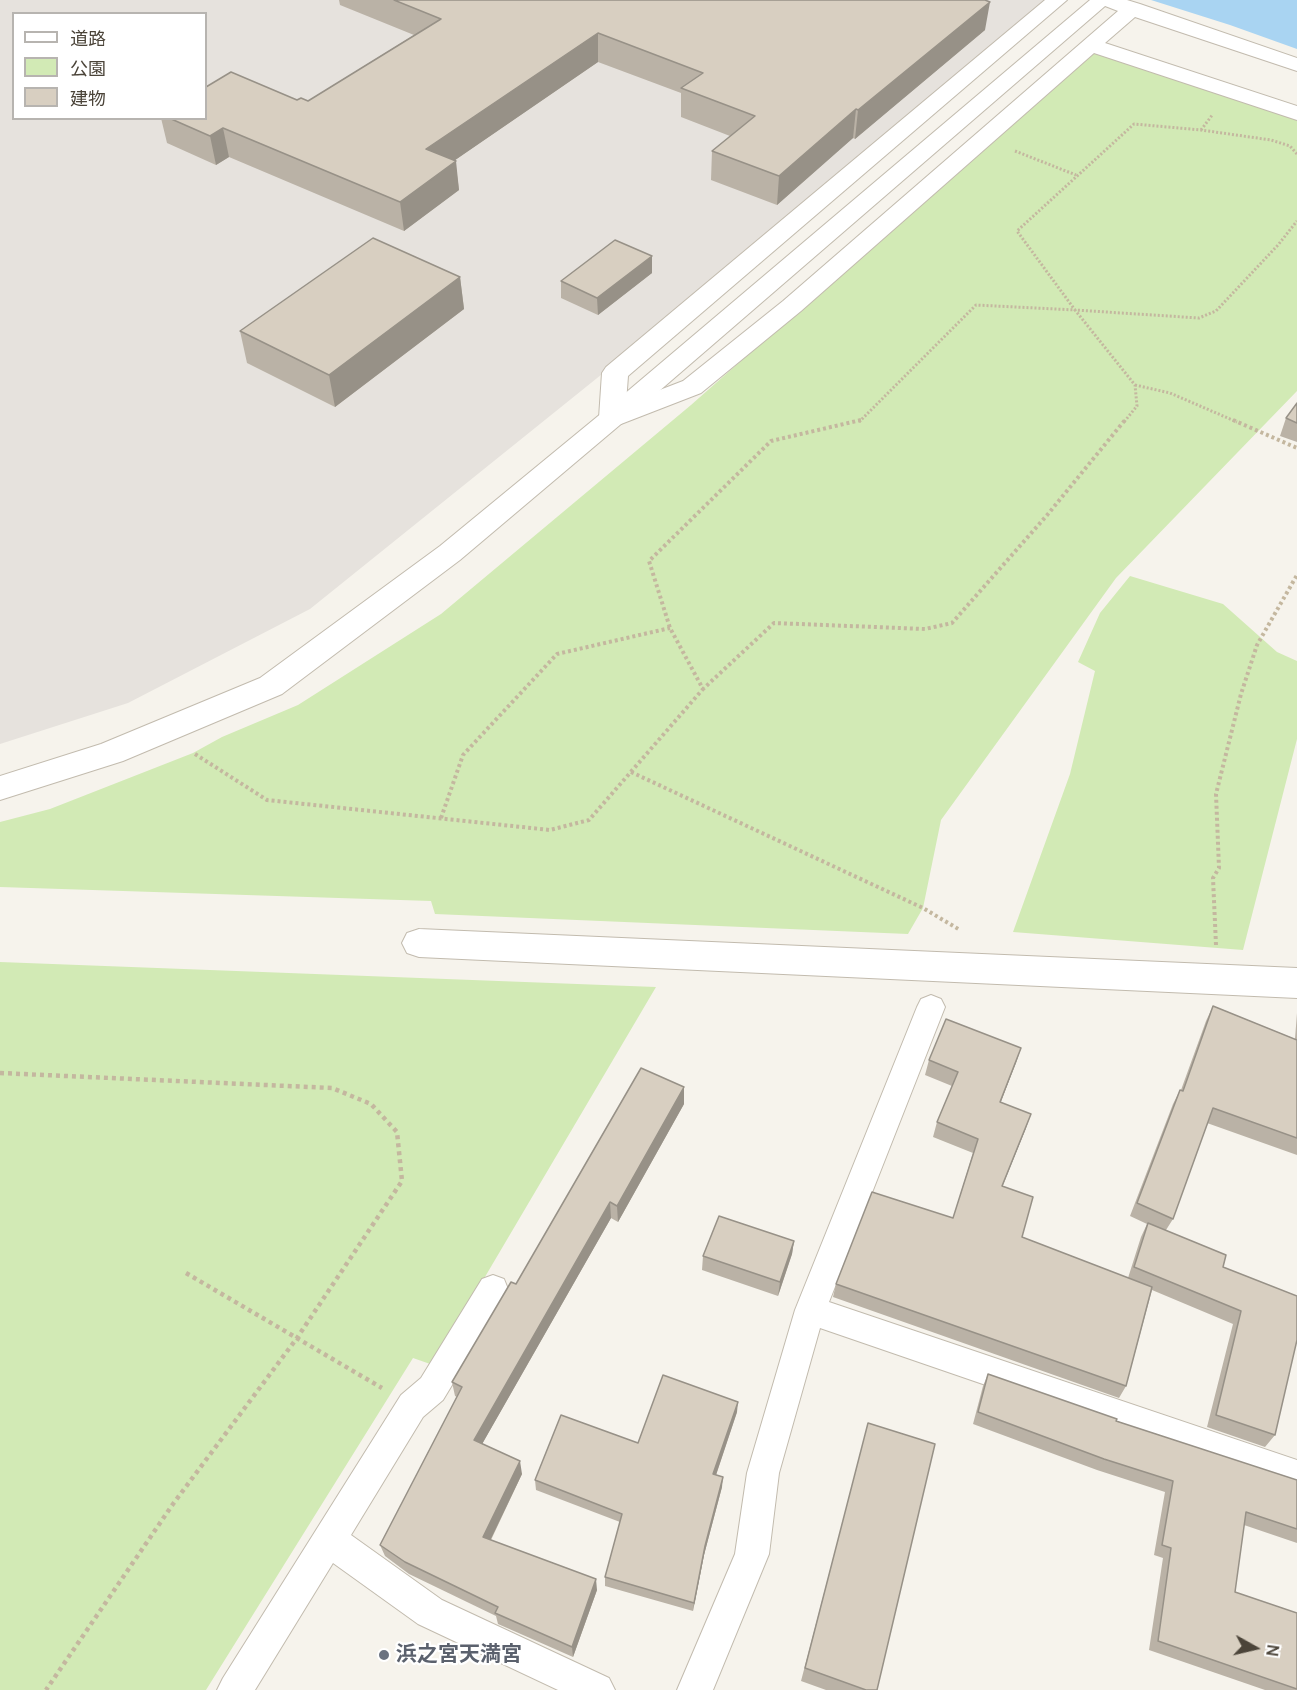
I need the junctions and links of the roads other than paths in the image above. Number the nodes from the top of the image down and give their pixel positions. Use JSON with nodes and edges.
{"nodes":[{"id":1,"x":1057,"y":0,"type":"edge"},
{"id":2,"x":1102,"y":0,"type":"edge"},
{"id":3,"x":1107,"y":0,"type":"edge"},
{"id":4,"x":1133,"y":8,"type":"junction"},
{"id":5,"x":1090,"y":45,"type":"junction"},
{"id":6,"x":1297,"y":65,"type":"edge"},
{"id":7,"x":1297,"y":113,"type":"edge"},
{"id":8,"x":612,"y":418,"type":"junction"},
{"id":9,"x":0,"y":788,"type":"edge"},
{"id":10,"x":419,"y":943,"type":"dead end"},
{"id":11,"x":1297,"y":983,"type":"edge"},
{"id":12,"x":931,"y":1007,"type":"dead end"},
{"id":13,"x":493,"y":1289,"type":"dead end"},
{"id":14,"x":810,"y":1310,"type":"junction"},
{"id":15,"x":1297,"y":1476,"type":"edge"},
{"id":16,"x":329,"y":1540,"type":"junction"},
{"id":17,"x":235,"y":1690,"type":"edge"},
{"id":18,"x":597,"y":1690,"type":"edge"},
{"id":19,"x":695,"y":1690,"type":"edge"}],
"edges":[{"from":1,"to":8,"type":"street"},
{"from":2,"to":8,"type":"street"},
{"from":3,"to":4,"type":"street"},
{"from":4,"to":5,"type":"street"},
{"from":4,"to":6,"type":"street"},
{"from":5,"to":7,"type":"street"},
{"from":5,"to":8,"type":"street"},
{"from":8,"to":9,"type":"street"},
{"from":10,"to":11,"type":"street"},
{"from":12,"to":14,"type":"lane"},
{"from":13,"to":16,"type":"lane"},
{"from":14,"to":15,"type":"lane"},
{"from":14,"to":19,"type":"lane"},
{"from":16,"to":17,"type":"lane"},
{"from":16,"to":18,"type":"lane"}]}
